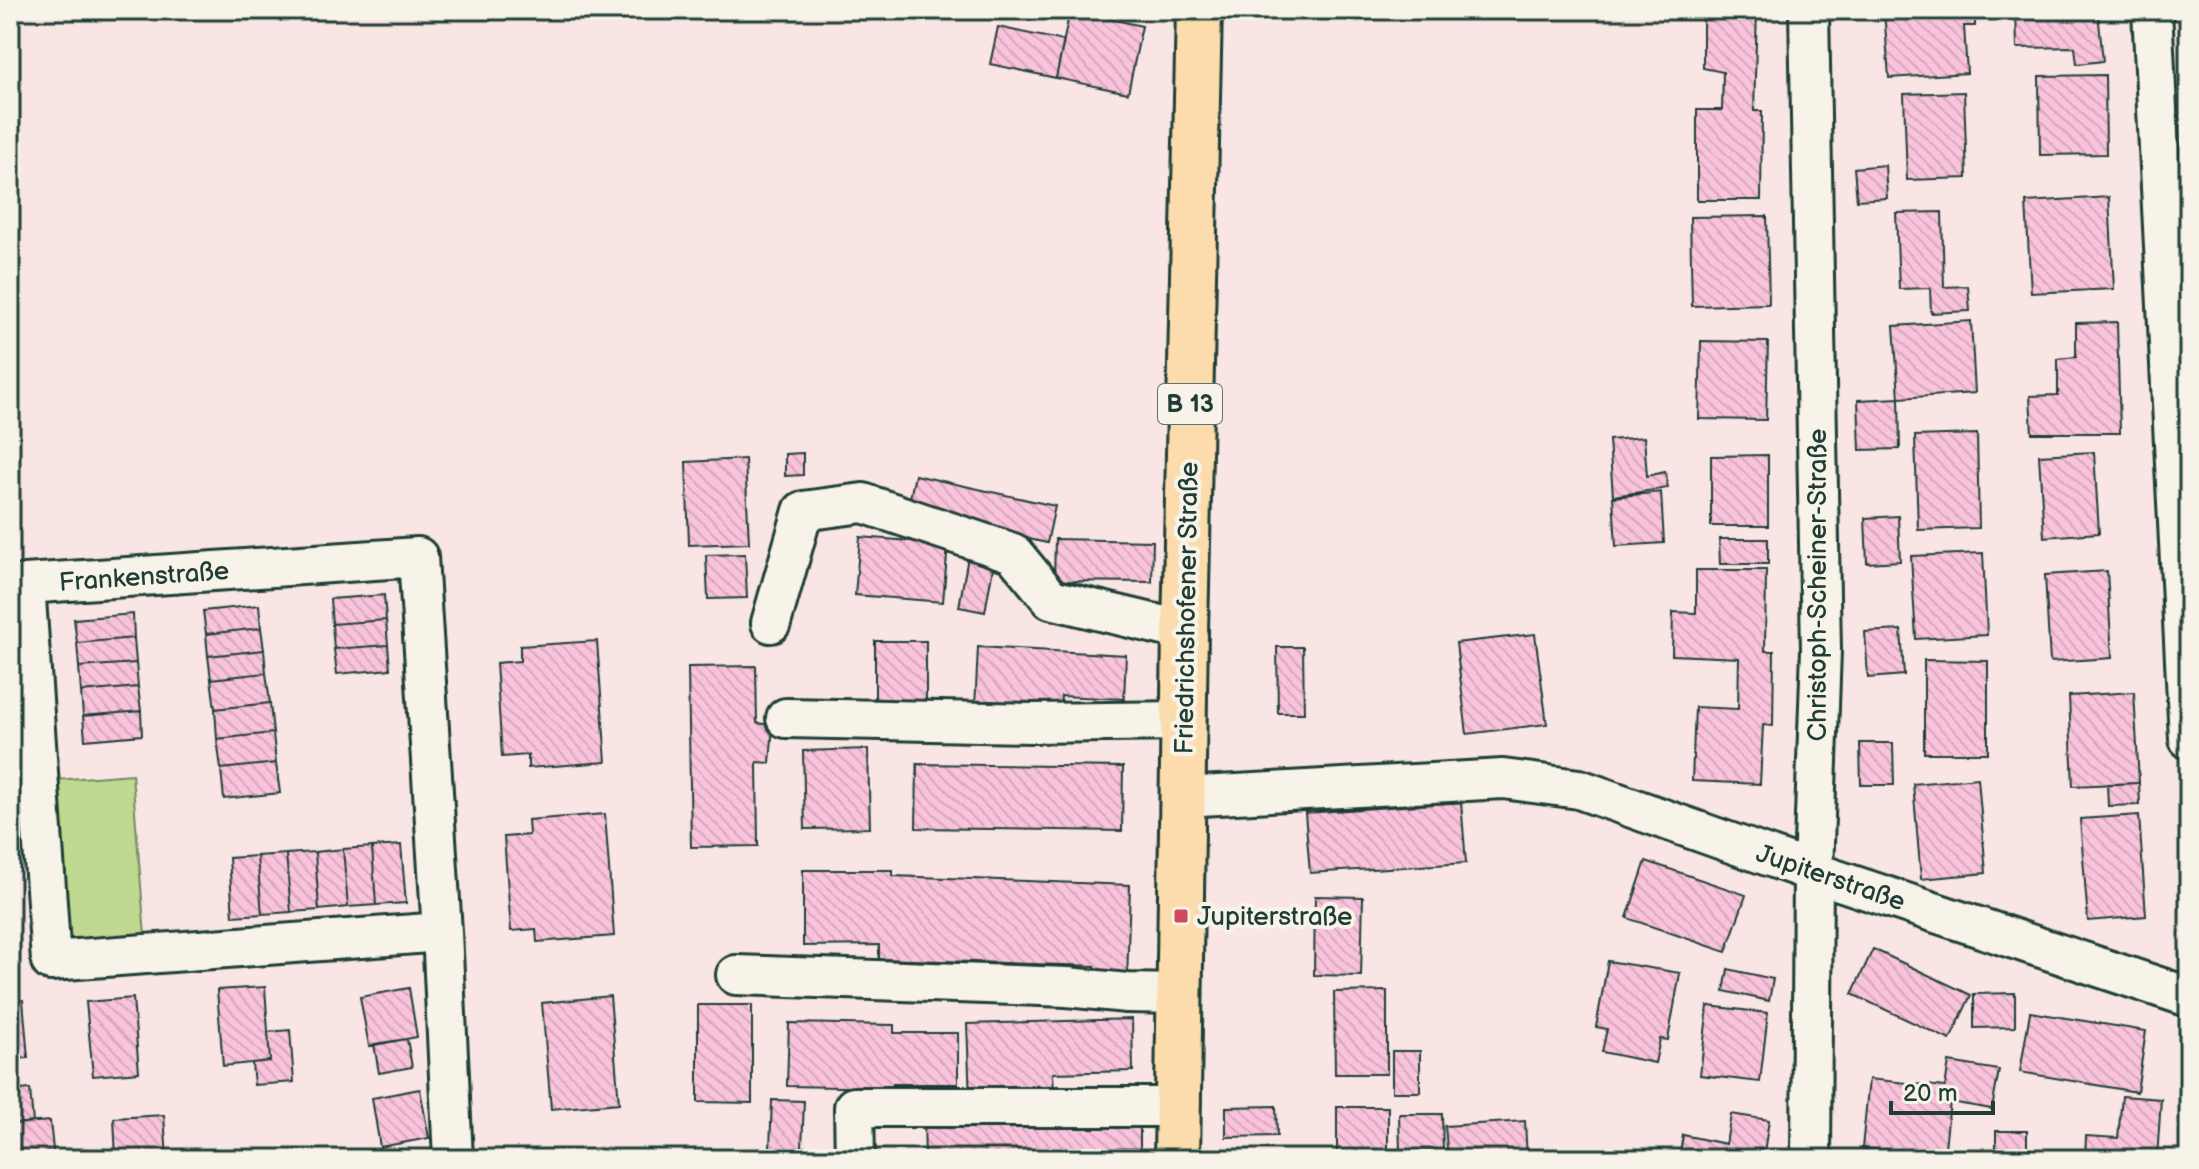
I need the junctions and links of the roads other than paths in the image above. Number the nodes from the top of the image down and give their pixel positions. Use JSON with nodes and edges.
{"nodes":[{"id":1,"x":1199,"y":10,"type":"edge"},
{"id":2,"x":1809,"y":10,"type":"edge"},
{"id":3,"x":2152,"y":10,"type":"edge"},
{"id":4,"x":2178,"y":338,"type":"edge"},
{"id":5,"x":771,"y":623,"type":"dead end"},
{"id":6,"x":1185,"y":631,"type":"junction"},
{"id":7,"x":786,"y":718,"type":"dead end"},
{"id":8,"x":1183,"y":721,"type":"junction"},
{"id":9,"x":2189,"y":739,"type":"edge"},
{"id":10,"x":1182,"y":797,"type":"junction"},
{"id":11,"x":1813,"y":872,"type":"junction"},
{"id":12,"x":442,"y":932,"type":"junction"},
{"id":13,"x":736,"y":975,"type":"dead end"},
{"id":14,"x":1179,"y":994,"type":"junction"},
{"id":15,"x":2189,"y":997,"type":"edge"},
{"id":16,"x":1178,"y":1107,"type":"junction"},
{"id":17,"x":453,"y":1159,"type":"edge"},
{"id":18,"x":855,"y":1159,"type":"edge"},
{"id":19,"x":1177,"y":1159,"type":"edge"},
{"id":20,"x":1811,"y":1159,"type":"edge"}],
"edges":[{"from":1,"to":6,"type":"main road","name":"Friedrichshofener Straße","number":"B 13"},
{"from":2,"to":11,"type":"street","name":"Christoph-Scheiner-Straße"},
{"from":3,"to":4,"type":"street"},
{"from":4,"to":9,"type":"street"},
{"from":5,"to":6,"type":"street"},
{"from":6,"to":8,"type":"main road","name":"Friedrichshofener Straße","number":"B 13"},
{"from":7,"to":8,"type":"street"},
{"from":8,"to":10,"type":"main road","name":"Friedrichshofener Straße","number":"B 13"},
{"from":10,"to":11,"type":"street","name":"Jupiterstraße"},
{"from":10,"to":14,"type":"main road","name":"Friedrichshofener Straße","number":"B 13"},
{"from":11,"to":15,"type":"street","name":"Jupiterstraße"},
{"from":11,"to":20,"type":"street","name":"Christoph-Scheiner-Straße"},
{"from":12,"to":12,"type":"street","name":"Frankenstraße"},
{"from":12,"to":17,"type":"street","name":"Frankenstraße"},
{"from":13,"to":14,"type":"street"},
{"from":14,"to":16,"type":"main road","name":"Friedrichshofener Straße","number":"B 13"},
{"from":16,"to":18,"type":"street"},
{"from":16,"to":19,"type":"main road","name":"Friedrichshofener Straße","number":"B 13"}]}
